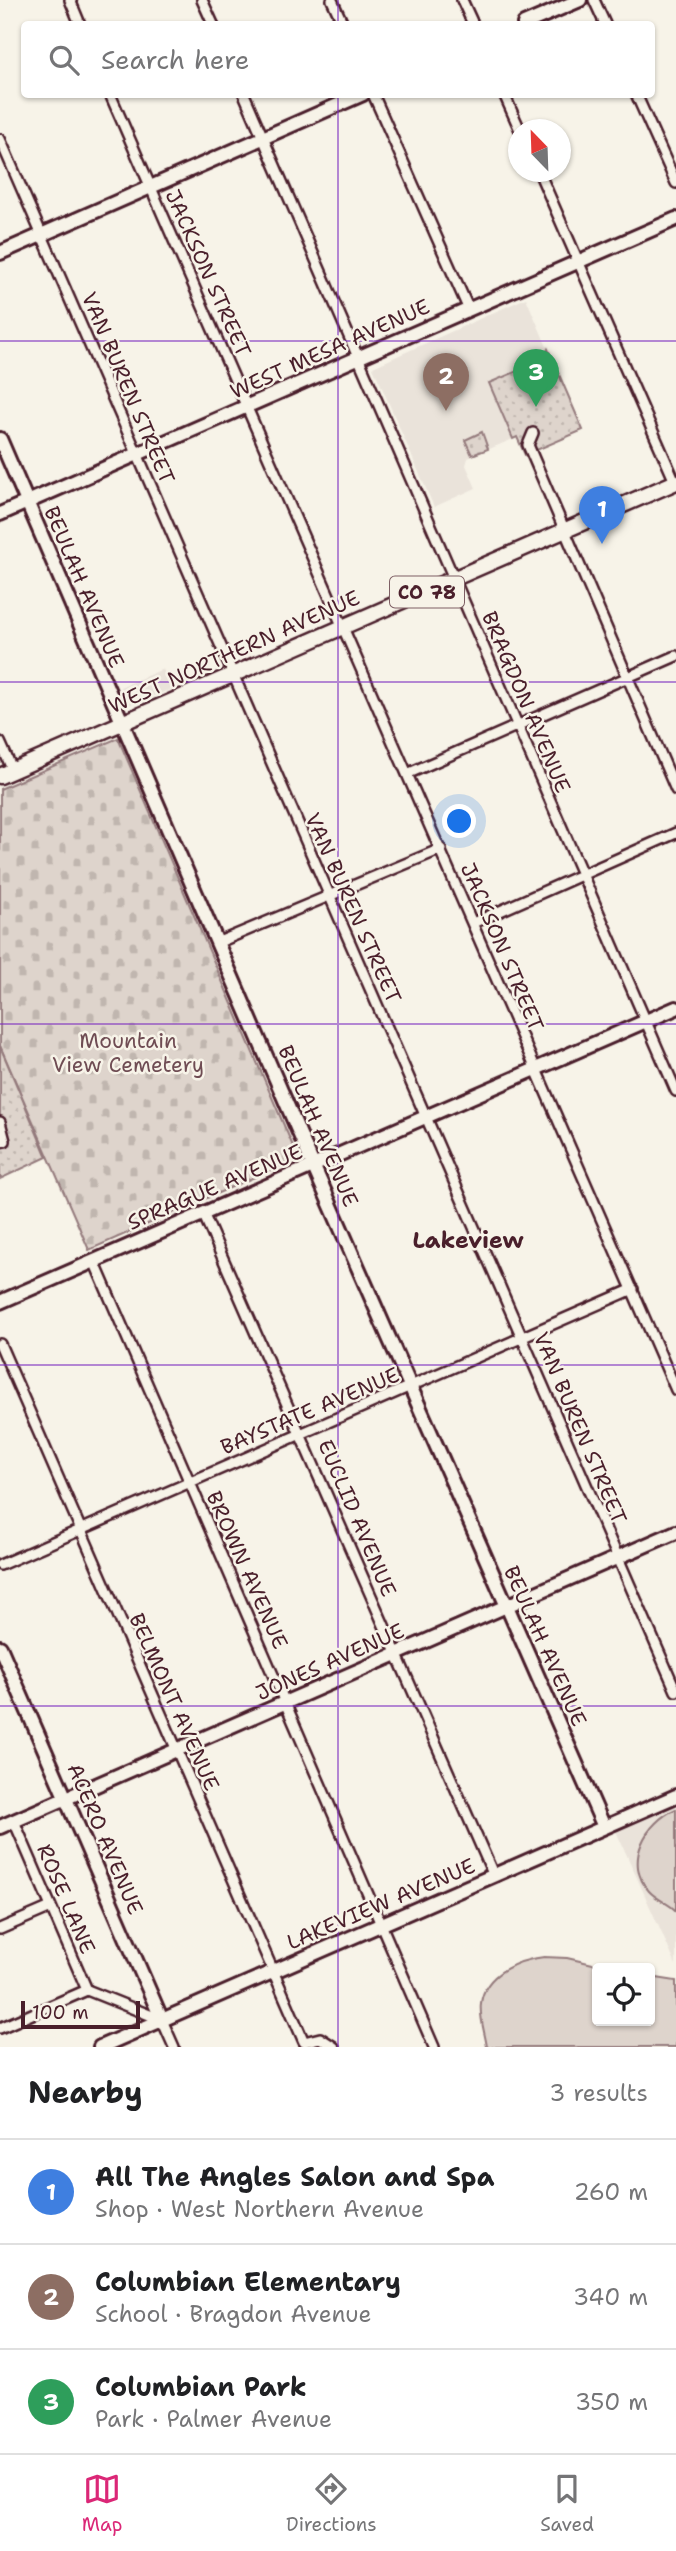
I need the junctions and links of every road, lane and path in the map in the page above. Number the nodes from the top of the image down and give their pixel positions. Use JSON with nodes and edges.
{"nodes":[{"id":1,"x":70,"y":0,"type":"edge"},
{"id":2,"x":202,"y":0,"type":"edge"},
{"id":3,"x":332,"y":0,"type":"edge"},
{"id":4,"x":462,"y":0,"type":"edge"},
{"id":5,"x":580,"y":0,"type":"edge"},
{"id":6,"x":594,"y":0,"type":"edge"},
{"id":7,"x":79,"y":21,"type":"edge"},
{"id":8,"x":212,"y":21,"type":"edge"},
{"id":9,"x":342,"y":21,"type":"edge"},
{"id":10,"x":472,"y":21,"type":"edge"},
{"id":11,"x":531,"y":21,"type":"edge"},
{"id":12,"x":604,"y":21,"type":"edge"},
{"id":13,"x":112,"y":98,"type":"edge"},
{"id":14,"x":246,"y":98,"type":"edge"},
{"id":15,"x":354,"y":98,"type":"edge"},
{"id":16,"x":375,"y":98,"type":"edge"},
{"id":17,"x":506,"y":98,"type":"edge"},
{"id":18,"x":638,"y":98,"type":"edge"},
{"id":19,"x":515,"y":119,"type":"edge"},
{"id":20,"x":263,"y":138,"type":"junction"},
{"id":21,"x":0,"y":139,"type":"edge"},
{"id":22,"x":543,"y":182,"type":"edge"},
{"id":23,"x":676,"y":183,"type":"edge"},
{"id":24,"x":150,"y":187,"type":"junction"},
{"id":25,"x":676,"y":219,"type":"edge"},
{"id":26,"x":42,"y":234,"type":"junction"},
{"id":27,"x":0,"y":253,"type":"edge"},
{"id":28,"x":579,"y":261,"type":"junction"},
{"id":29,"x":469,"y":310,"type":"junction"},
{"id":30,"x":359,"y":358,"type":"junction"},
{"id":31,"x":248,"y":407,"type":"junction"},
{"id":32,"x":533,"y":433,"type":"dead end"},
{"id":33,"x":0,"y":439,"type":"edge"},
{"id":34,"x":138,"y":454,"type":"junction"},
{"id":35,"x":676,"y":483,"type":"edge"},
{"id":36,"x":27,"y":503,"type":"junction"},
{"id":37,"x":0,"y":514,"type":"edge"},
{"id":38,"x":564,"y":531,"type":"junction"},
{"id":39,"x":455,"y":580,"type":"junction"},
{"id":40,"x":344,"y":627,"type":"junction"},
{"id":41,"x":676,"y":656,"type":"edge"},
{"id":42,"x":233,"y":675,"type":"junction"},
{"id":43,"x":626,"y":677,"type":"junction"},
{"id":44,"x":122,"y":724,"type":"junction"},
{"id":45,"x":517,"y":725,"type":"junction"},
{"id":46,"x":0,"y":742,"type":"edge"},
{"id":47,"x":6,"y":774,"type":"edge"},
{"id":48,"x":407,"y":774,"type":"junction"},
{"id":49,"x":676,"y":790,"type":"edge"},
{"id":50,"x":676,"y":833,"type":"edge"},
{"id":51,"x":441,"y":849,"type":"junction"},
{"id":52,"x":581,"y":875,"type":"junction"},
{"id":53,"x":328,"y":896,"type":"junction"},
{"id":54,"x":473,"y":923,"type":"junction"},
{"id":55,"x":219,"y":942,"type":"junction"},
{"id":56,"x":676,"y":1008,"type":"edge"},
{"id":57,"x":645,"y":1021,"type":"junction"},
{"id":58,"x":534,"y":1069,"type":"junction"},
{"id":59,"x":676,"y":1091,"type":"edge"},
{"id":60,"x":426,"y":1117,"type":"junction"},
{"id":61,"x":0,"y":1122,"type":"edge"},
{"id":62,"x":3,"y":1141,"type":"edge"},
{"id":63,"x":313,"y":1165,"type":"junction"},
{"id":64,"x":203,"y":1213,"type":"junction"},
{"id":65,"x":94,"y":1261,"type":"junction"},
{"id":66,"x":633,"y":1289,"type":"junction"},
{"id":67,"x":0,"y":1302,"type":"edge"},
{"id":68,"x":521,"y":1338,"type":"junction"},
{"id":69,"x":0,"y":1344,"type":"edge"},
{"id":70,"x":410,"y":1387,"type":"junction"},
{"id":71,"x":676,"y":1390,"type":"edge"},
{"id":72,"x":301,"y":1433,"type":"junction"},
{"id":73,"x":190,"y":1482,"type":"junction"},
{"id":74,"x":80,"y":1530,"type":"junction"},
{"id":75,"x":676,"y":1532,"type":"edge"},
{"id":76,"x":617,"y":1558,"type":"junction"},
{"id":77,"x":0,"y":1564,"type":"edge"},
{"id":78,"x":507,"y":1606,"type":"junction"},
{"id":79,"x":0,"y":1647,"type":"edge"},
{"id":80,"x":396,"y":1654,"type":"junction"},
{"id":81,"x":676,"y":1664,"type":"edge"},
{"id":82,"x":666,"y":1668,"type":"junction"},
{"id":83,"x":676,"y":1691,"type":"edge"},
{"id":84,"x":286,"y":1702,"type":"junction"},
{"id":85,"x":176,"y":1751,"type":"junction"},
{"id":86,"x":676,"y":1796,"type":"edge"},
{"id":87,"x":66,"y":1797,"type":"junction"},
{"id":88,"x":14,"y":1821,"type":"junction"},
{"id":89,"x":0,"y":1827,"type":"edge"},
{"id":90,"x":604,"y":1827,"type":"junction"},
{"id":91,"x":494,"y":1876,"type":"junction"},
{"id":92,"x":51,"y":1907,"type":"junction"},
{"id":93,"x":382,"y":1924,"type":"junction"},
{"id":94,"x":0,"y":1929,"type":"edge"},
{"id":95,"x":272,"y":1971,"type":"junction"},
{"id":96,"x":87,"y":1990,"type":"junction"},
{"id":97,"x":162,"y":2020,"type":"junction"},
{"id":98,"x":0,"y":2028,"type":"edge"},
{"id":99,"x":305,"y":2044,"type":"edge"},
{"id":100,"x":100,"y":2047,"type":"edge"},
{"id":101,"x":174,"y":2047,"type":"edge"},
{"id":102,"x":334,"y":2047,"type":"edge"},
{"id":103,"x":434,"y":2047,"type":"edge"}],
"edges":[{"from":1,"to":7,"type":"street"},
{"from":2,"to":8,"type":"street"},
{"from":3,"to":9,"type":"street"},
{"from":4,"to":10,"type":"street"},
{"from":5,"to":11,"type":"street"},
{"from":6,"to":12,"type":"street"},
{"from":13,"to":24,"type":"street","name":"JACKSON STREET"},
{"from":14,"to":20,"type":"street","name":"BRAGDON AVENUE"},
{"from":15,"to":20,"type":"street"},
{"from":16,"to":29,"type":"street"},
{"from":17,"to":19,"type":"street"},
{"from":18,"to":23,"type":"street"},
{"from":20,"to":24,"type":"street"},
{"from":20,"to":30,"type":"street","name":"BRAGDON AVENUE"},
{"from":21,"to":26,"type":"street","name":"VAN BUREN STREET"},
{"from":22,"to":28,"type":"street"},
{"from":24,"to":26,"type":"street"},
{"from":24,"to":31,"type":"street","name":"JACKSON STREET"},
{"from":25,"to":28,"type":"street","name":"WEST MESA AVENUE"},
{"from":26,"to":27,"type":"street"},
{"from":26,"to":34,"type":"street","name":"VAN BUREN STREET"},
{"from":28,"to":29,"type":"street","name":"WEST MESA AVENUE"},
{"from":28,"to":35,"type":"street"},
{"from":29,"to":30,"type":"street","name":"WEST MESA AVENUE"},
{"from":30,"to":31,"type":"street","name":"WEST MESA AVENUE"},
{"from":30,"to":39,"type":"street","name":"BRAGDON AVENUE"},
{"from":31,"to":34,"type":"street","name":"WEST MESA AVENUE"},
{"from":31,"to":40,"type":"street","name":"JACKSON STREET"},
{"from":32,"to":38,"type":"street"},
{"from":33,"to":36,"type":"street","name":"BEULAH AVENUE"},
{"from":34,"to":36,"type":"street","name":"WEST MESA AVENUE"},
{"from":34,"to":42,"type":"street","name":"VAN BUREN STREET"},
{"from":35,"to":38,"type":"main road","name":"WEST NORTHERN AVENUE","number":"CO 78"},
{"from":36,"to":37,"type":"street","name":"WEST MESA AVENUE"},
{"from":36,"to":44,"type":"street","name":"BEULAH AVENUE"},
{"from":38,"to":39,"type":"main road","name":"WEST NORTHERN AVENUE","number":"CO 78"},
{"from":38,"to":43,"type":"street"},
{"from":39,"to":40,"type":"main road","name":"WEST NORTHERN AVENUE","number":"CO 78"},
{"from":39,"to":45,"type":"street","name":"BRAGDON AVENUE"},
{"from":40,"to":42,"type":"main road","name":"WEST NORTHERN AVENUE","number":"CO 78"},
{"from":40,"to":48,"type":"street","name":"JACKSON STREET"},
{"from":41,"to":43,"type":"street"},
{"from":42,"to":44,"type":"main road","name":"WEST NORTHERN AVENUE","number":"CO 78"},
{"from":42,"to":53,"type":"street","name":"VAN BUREN STREET"},
{"from":43,"to":45,"type":"street"},
{"from":43,"to":49,"type":"street"},
{"from":44,"to":47,"type":"main road","name":"WEST NORTHERN AVENUE","number":"CO 78"},
{"from":44,"to":55,"type":"street","name":"BEULAH AVENUE"},
{"from":45,"to":48,"type":"street"},
{"from":45,"to":52,"type":"street","name":"BRAGDON AVENUE"},
{"from":46,"to":47,"type":"street"},
{"from":48,"to":51,"type":"street","name":"JACKSON STREET"},
{"from":50,"to":52,"type":"street"},
{"from":51,"to":53,"type":"street"},
{"from":51,"to":54,"type":"street","name":"JACKSON STREET"},
{"from":52,"to":54,"type":"street"},
{"from":52,"to":57,"type":"street","name":"BRAGDON AVENUE"},
{"from":53,"to":55,"type":"street"},
{"from":53,"to":60,"type":"street","name":"VAN BUREN STREET"},
{"from":54,"to":58,"type":"street","name":"JACKSON STREET"},
{"from":55,"to":63,"type":"street","name":"BEULAH AVENUE"},
{"from":56,"to":57,"type":"street","name":"SPRAGUE AVENUE"},
{"from":57,"to":58,"type":"street","name":"SPRAGUE AVENUE"},
{"from":57,"to":59,"type":"street","name":"BRAGDON AVENUE"},
{"from":58,"to":60,"type":"street","name":"SPRAGUE AVENUE"},
{"from":58,"to":66,"type":"street","name":"JACKSON STREET"},
{"from":60,"to":63,"type":"street","name":"SPRAGUE AVENUE"},
{"from":60,"to":68,"type":"street","name":"VAN BUREN STREET"},
{"from":61,"to":62,"type":"street"},
{"from":63,"to":64,"type":"street","name":"SPRAGUE AVENUE"},
{"from":63,"to":70,"type":"street","name":"BEULAH AVENUE"},
{"from":64,"to":65,"type":"street","name":"SPRAGUE AVENUE"},
{"from":64,"to":72,"type":"street","name":"EUCLID AVENUE"},
{"from":65,"to":67,"type":"street","name":"SPRAGUE AVENUE"},
{"from":65,"to":73,"type":"street","name":"BROWN AVENUE"},
{"from":66,"to":68,"type":"street","name":"BAYSTATE AVENUE"},
{"from":66,"to":71,"type":"street","name":"JACKSON STREET"},
{"from":68,"to":70,"type":"street","name":"BAYSTATE AVENUE"},
{"from":68,"to":76,"type":"street","name":"VAN BUREN STREET"},
{"from":69,"to":74,"type":"street","name":"BELMONT AVENUE"},
{"from":70,"to":72,"type":"street","name":"BAYSTATE AVENUE"},
{"from":70,"to":78,"type":"street","name":"BEULAH AVENUE"},
{"from":72,"to":73,"type":"street","name":"BAYSTATE AVENUE"},
{"from":72,"to":80,"type":"street","name":"EUCLID AVENUE"},
{"from":73,"to":74,"type":"street","name":"BAYSTATE AVENUE"},
{"from":73,"to":84,"type":"street","name":"BROWN AVENUE"},
{"from":74,"to":77,"type":"street","name":"BAYSTATE AVENUE"},
{"from":74,"to":85,"type":"street","name":"BELMONT AVENUE"},
{"from":75,"to":76,"type":"street","name":"JONES AVENUE"},
{"from":76,"to":78,"type":"street","name":"JONES AVENUE"},
{"from":76,"to":82,"type":"street","name":"VAN BUREN STREET"},
{"from":78,"to":80,"type":"street","name":"JONES AVENUE"},
{"from":78,"to":90,"type":"street","name":"BEULAH AVENUE"},
{"from":79,"to":87,"type":"street","name":"ACERO AVENUE"},
{"from":80,"to":84,"type":"street","name":"JONES AVENUE"},
{"from":80,"to":91,"type":"street","name":"EUCLID AVENUE"},
{"from":81,"to":82,"type":"street"},
{"from":82,"to":83,"type":"street","name":"VAN BUREN STREET"},
{"from":84,"to":85,"type":"street","name":"JONES AVENUE"},
{"from":84,"to":93,"type":"street","name":"BROWN AVENUE"},
{"from":85,"to":87,"type":"street","name":"JONES AVENUE"},
{"from":85,"to":95,"type":"street","name":"BELMONT AVENUE"},
{"from":86,"to":90,"type":"street","name":"LAKEVIEW AVENUE"},
{"from":87,"to":88,"type":"street","name":"JONES AVENUE"},
{"from":87,"to":97,"type":"street","name":"ACERO AVENUE"},
{"from":88,"to":89,"type":"street","name":"JONES AVENUE"},
{"from":88,"to":92,"type":"street","name":"ROSE LANE"},
{"from":90,"to":91,"type":"street","name":"LAKEVIEW AVENUE"},
{"from":91,"to":93,"type":"street","name":"LAKEVIEW AVENUE"},
{"from":92,"to":94,"type":"street"},
{"from":92,"to":96,"type":"street","name":"ROSE LANE"},
{"from":93,"to":95,"type":"street","name":"LAKEVIEW AVENUE"},
{"from":93,"to":103,"type":"street","name":"BROWN AVENUE"},
{"from":95,"to":97,"type":"street","name":"LAKEVIEW AVENUE"},
{"from":95,"to":99,"type":"street","name":"BELMONT AVENUE"},
{"from":96,"to":97,"type":"street"},
{"from":96,"to":98,"type":"street"},
{"from":97,"to":100,"type":"street","name":"LAKEVIEW AVENUE"},
{"from":97,"to":101,"type":"street","name":"ACERO AVENUE"},
{"from":99,"to":102,"type":"street","name":"BELMONT AVENUE"}]}
